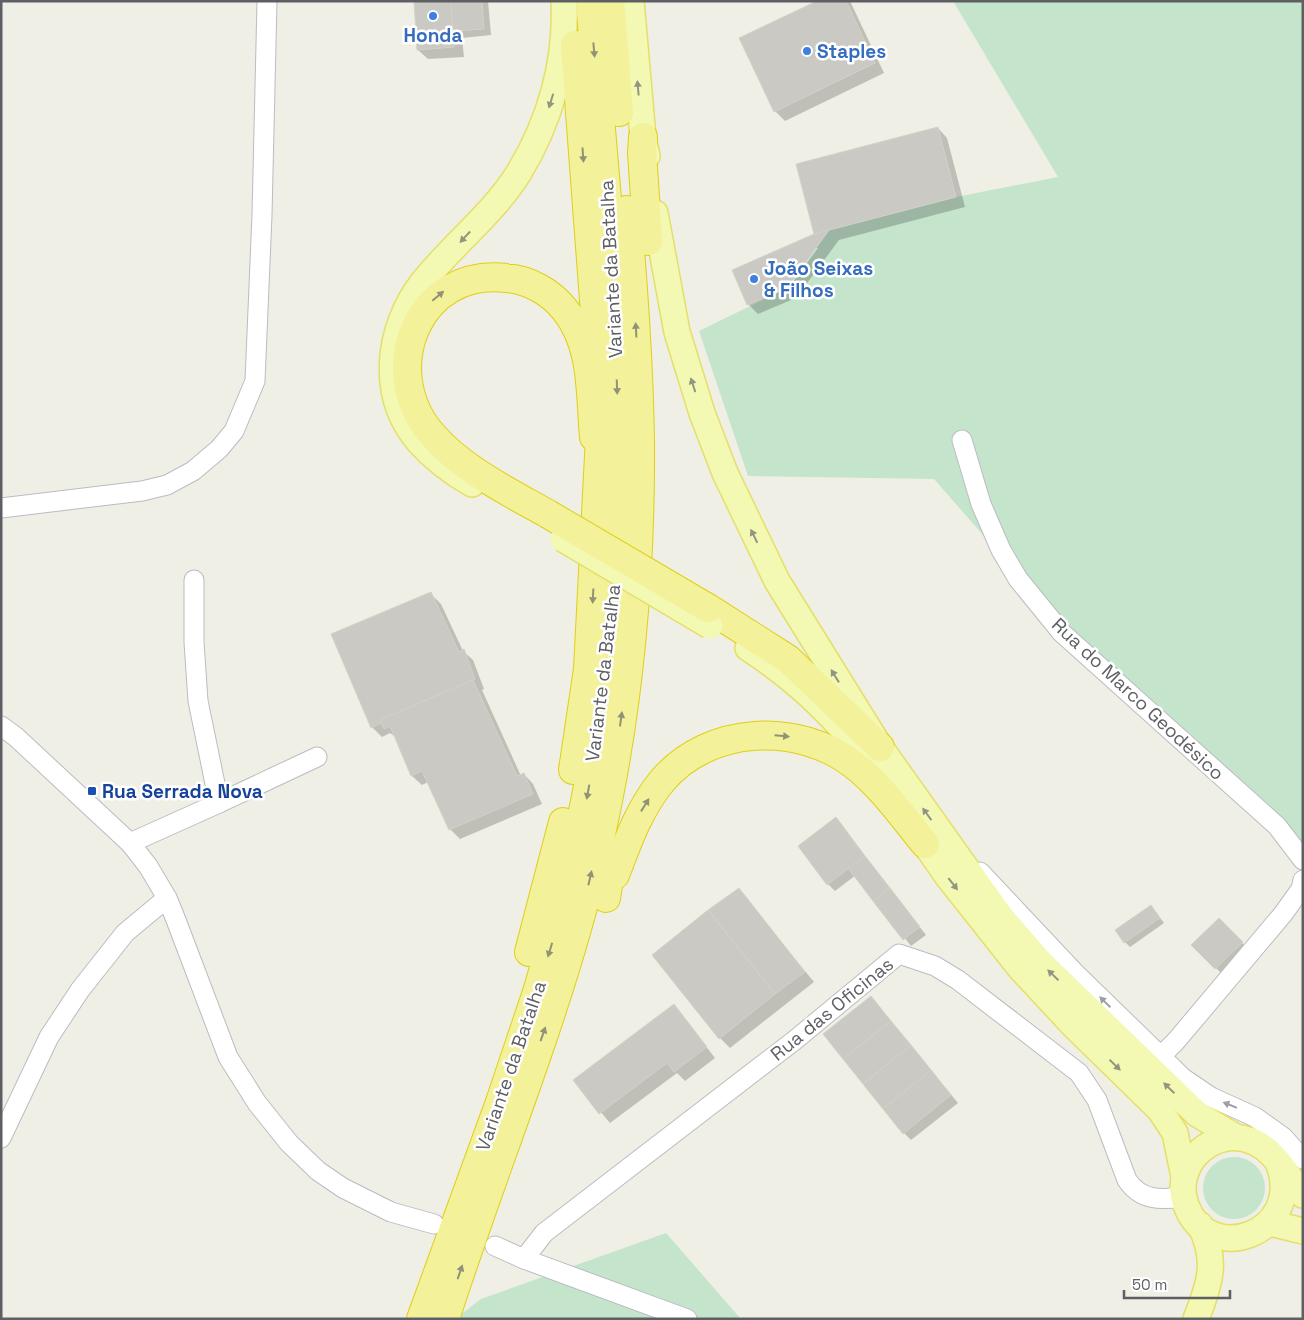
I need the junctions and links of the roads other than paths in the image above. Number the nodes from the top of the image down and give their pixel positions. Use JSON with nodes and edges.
{"nodes":[{"id":1,"x":267,"y":1,"type":"edge"},
{"id":2,"x":564,"y":1,"type":"edge"},
{"id":3,"x":572,"y":1,"type":"edge"},
{"id":4,"x":590,"y":1,"type":"edge"},
{"id":5,"x":610,"y":1,"type":"edge"},
{"id":6,"x":631,"y":1,"type":"edge"},
{"id":7,"x":643,"y":136,"type":"junction"},
{"id":8,"x":962,"y":440,"type":"dead end"},
{"id":9,"x":599,"y":477,"type":"junction"},
{"id":10,"x":1,"y":508,"type":"edge"},
{"id":11,"x":546,"y":521,"type":"junction"},
{"id":12,"x":194,"y":580,"type":"dead end"},
{"id":13,"x":709,"y":617,"type":"junction"},
{"id":14,"x":1,"y":726,"type":"edge"},
{"id":15,"x":880,"y":747,"type":"junction"},
{"id":16,"x":317,"y":757,"type":"dead end"},
{"id":17,"x":219,"y":802,"type":"junction"},
{"id":18,"x":130,"y":843,"type":"junction"},
{"id":19,"x":937,"y":844,"type":"junction"},
{"id":20,"x":1303,"y":860,"type":"edge"},
{"id":21,"x":1303,"y":880,"type":"edge"},
{"id":22,"x":167,"y":898,"type":"junction"},
{"id":23,"x":606,"y":898,"type":"junction"},
{"id":24,"x":1161,"y":1056,"type":"junction"},
{"id":25,"x":1236,"y":1137,"type":"junction"},
{"id":26,"x":1266,"y":1137,"type":"junction"},
{"id":27,"x":1,"y":1138,"type":"edge"},
{"id":28,"x":1303,"y":1159,"type":"edge"},
{"id":29,"x":500,"y":1163,"type":"junction"},
{"id":30,"x":1279,"y":1165,"type":"junction"},
{"id":31,"x":1184,"y":1187,"type":"junction"},
{"id":32,"x":1303,"y":1195,"type":"edge"},
{"id":33,"x":1270,"y":1223,"type":"junction"},
{"id":34,"x":445,"y":1224,"type":"junction"},
{"id":35,"x":1200,"y":1225,"type":"junction"},
{"id":36,"x":1303,"y":1231,"type":"edge"},
{"id":37,"x":1248,"y":1236,"type":"junction"},
{"id":38,"x":496,"y":1246,"type":"dead end"},
{"id":39,"x":524,"y":1259,"type":"junction"},
{"id":40,"x":1208,"y":1288,"type":"junction"},
{"id":41,"x":421,"y":1319,"type":"edge"},
{"id":42,"x":444,"y":1319,"type":"edge"},
{"id":43,"x":687,"y":1319,"type":"edge"},
{"id":44,"x":1196,"y":1319,"type":"edge"}],
"edges":[{"from":1,"to":10,"type":"street"},
{"from":2,"to":11,"type":"main road","one_way":true},
{"from":3,"to":9,"type":"highway","one_way":true},
{"from":4,"to":34,"type":"highway","name":"Variante da Batalha","one_way":true},
{"from":29,"to":5,"type":"highway","name":"Variante da Batalha","one_way":true},
{"from":7,"to":6,"type":"main road","one_way":true},
{"from":15,"to":7,"type":"main road","one_way":true},
{"from":7,"to":23,"type":"highway"},
{"from":8,"to":20,"type":"street","name":"Rua do Marco Geodésico"},
{"from":11,"to":9,"type":"highway","one_way":true},
{"from":9,"to":34,"type":"highway","one_way":true},
{"from":11,"to":13,"type":"highway","bridge":true},
{"from":12,"to":17,"type":"street"},
{"from":13,"to":15,"type":"highway"},
{"from":13,"to":19,"type":"main road"},
{"from":14,"to":18,"type":"street"},
{"from":19,"to":15,"type":"main road","one_way":true},
{"from":16,"to":17,"type":"street"},
{"from":17,"to":18,"type":"street"},
{"from":18,"to":22,"type":"street"},
{"from":23,"to":19,"type":"highway","one_way":true},
{"from":24,"to":19,"type":"street","one_way":true},
{"from":25,"to":19,"type":"main road","one_way":true},
{"from":19,"to":31,"type":"main road","one_way":true},
{"from":21,"to":24,"type":"street"},
{"from":22,"to":27,"type":"street"},
{"from":22,"to":34,"type":"street"},
{"from":23,"to":29,"type":"highway"},
{"from":26,"to":24,"type":"street","one_way":true},
{"from":25,"to":26,"type":"main road"},
{"from":25,"to":31,"type":"main road"},
{"from":26,"to":28,"type":"street"},
{"from":26,"to":30,"type":"main road"},
{"from":42,"to":29,"type":"highway","name":"Variante da Batalha","one_way":true},
{"from":30,"to":32,"type":"main road"},
{"from":30,"to":33,"type":"main road"},
{"from":31,"to":35,"type":"main road"},
{"from":31,"to":39,"type":"street","name":"Rua das Oficinas"},
{"from":33,"to":36,"type":"main road"},
{"from":33,"to":37,"type":"main road"},
{"from":34,"to":41,"type":"highway","name":"Variante da Batalha"},
{"from":35,"to":37,"type":"main road"},
{"from":35,"to":40,"type":"main road"},
{"from":37,"to":40,"type":"main road"},
{"from":38,"to":39,"type":"street"},
{"from":39,"to":43,"type":"street"},
{"from":40,"to":44,"type":"main road"}]}
